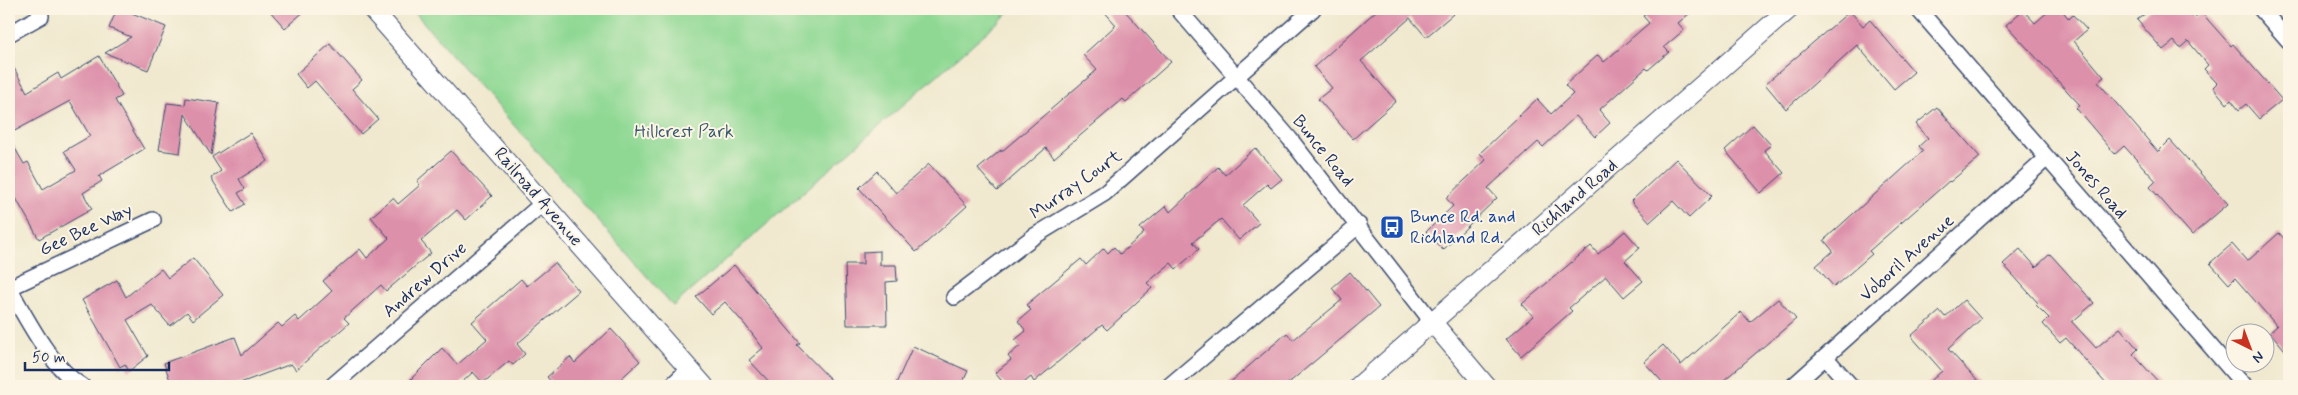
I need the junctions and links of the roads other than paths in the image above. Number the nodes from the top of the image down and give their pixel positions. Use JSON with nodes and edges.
{"nodes":[{"id":1,"x":372,"y":9,"type":"edge"},
{"id":2,"x":1178,"y":9,"type":"edge"},
{"id":3,"x":1313,"y":9,"type":"edge"},
{"id":4,"x":1789,"y":9,"type":"edge"},
{"id":5,"x":1918,"y":9,"type":"edge"},
{"id":6,"x":2261,"y":9,"type":"edge"},
{"id":7,"x":41,"y":16,"type":"dead end"},
{"id":8,"x":9,"y":34,"type":"edge"},
{"id":9,"x":2289,"y":40,"type":"edge"},
{"id":10,"x":1236,"y":76,"type":"junction"},
{"id":11,"x":2047,"y":158,"type":"junction"},
{"id":12,"x":543,"y":203,"type":"junction"},
{"id":13,"x":153,"y":220,"type":"dead end"},
{"id":14,"x":1359,"y":225,"type":"junction"},
{"id":15,"x":9,"y":288,"type":"edge"},
{"id":16,"x":954,"y":297,"type":"dead end"},
{"id":17,"x":1433,"y":322,"type":"junction"},
{"id":18,"x":1825,"y":357,"type":"junction"},
{"id":19,"x":689,"y":369,"type":"junction"},
{"id":20,"x":82,"y":386,"type":"edge"},
{"id":21,"x":332,"y":386,"type":"edge"},
{"id":22,"x":671,"y":386,"type":"edge"},
{"id":23,"x":704,"y":386,"type":"edge"},
{"id":24,"x":1169,"y":386,"type":"edge"},
{"id":25,"x":1359,"y":386,"type":"edge"},
{"id":26,"x":1486,"y":386,"type":"edge"},
{"id":27,"x":1793,"y":386,"type":"edge"},
{"id":28,"x":1851,"y":386,"type":"edge"},
{"id":29,"x":2245,"y":386,"type":"edge"}],
"edges":[{"from":1,"to":12,"type":"street","name":"Railroad Avenue"},
{"from":2,"to":10,"type":"street","name":"Bunce Road"},
{"from":3,"to":10,"type":"street","name":"Murray Court"},
{"from":4,"to":17,"type":"street","name":"Richland Road"},
{"from":5,"to":11,"type":"street","name":"Jones Road"},
{"from":6,"to":9,"type":"street"},
{"from":7,"to":8,"type":"street"},
{"from":10,"to":14,"type":"street","name":"Bunce Road"},
{"from":10,"to":16,"type":"street","name":"Murray Court"},
{"from":11,"to":18,"type":"street","name":"Voboril Avenue"},
{"from":11,"to":29,"type":"street","name":"Jones Road"},
{"from":12,"to":19,"type":"street","name":"Railroad Avenue"},
{"from":12,"to":21,"type":"street","name":"Andrew Drive"},
{"from":13,"to":15,"type":"street","name":"Gee Bee Way"},
{"from":14,"to":17,"type":"street","name":"Bunce Road"},
{"from":14,"to":24,"type":"street"},
{"from":15,"to":20,"type":"street"},
{"from":17,"to":25,"type":"street","name":"Richland Road"},
{"from":17,"to":26,"type":"street"},
{"from":18,"to":27,"type":"street","name":"Voboril Avenue"},
{"from":18,"to":28,"type":"street"},
{"from":19,"to":22,"type":"street"},
{"from":19,"to":23,"type":"street","name":"Railroad Avenue"}]}
